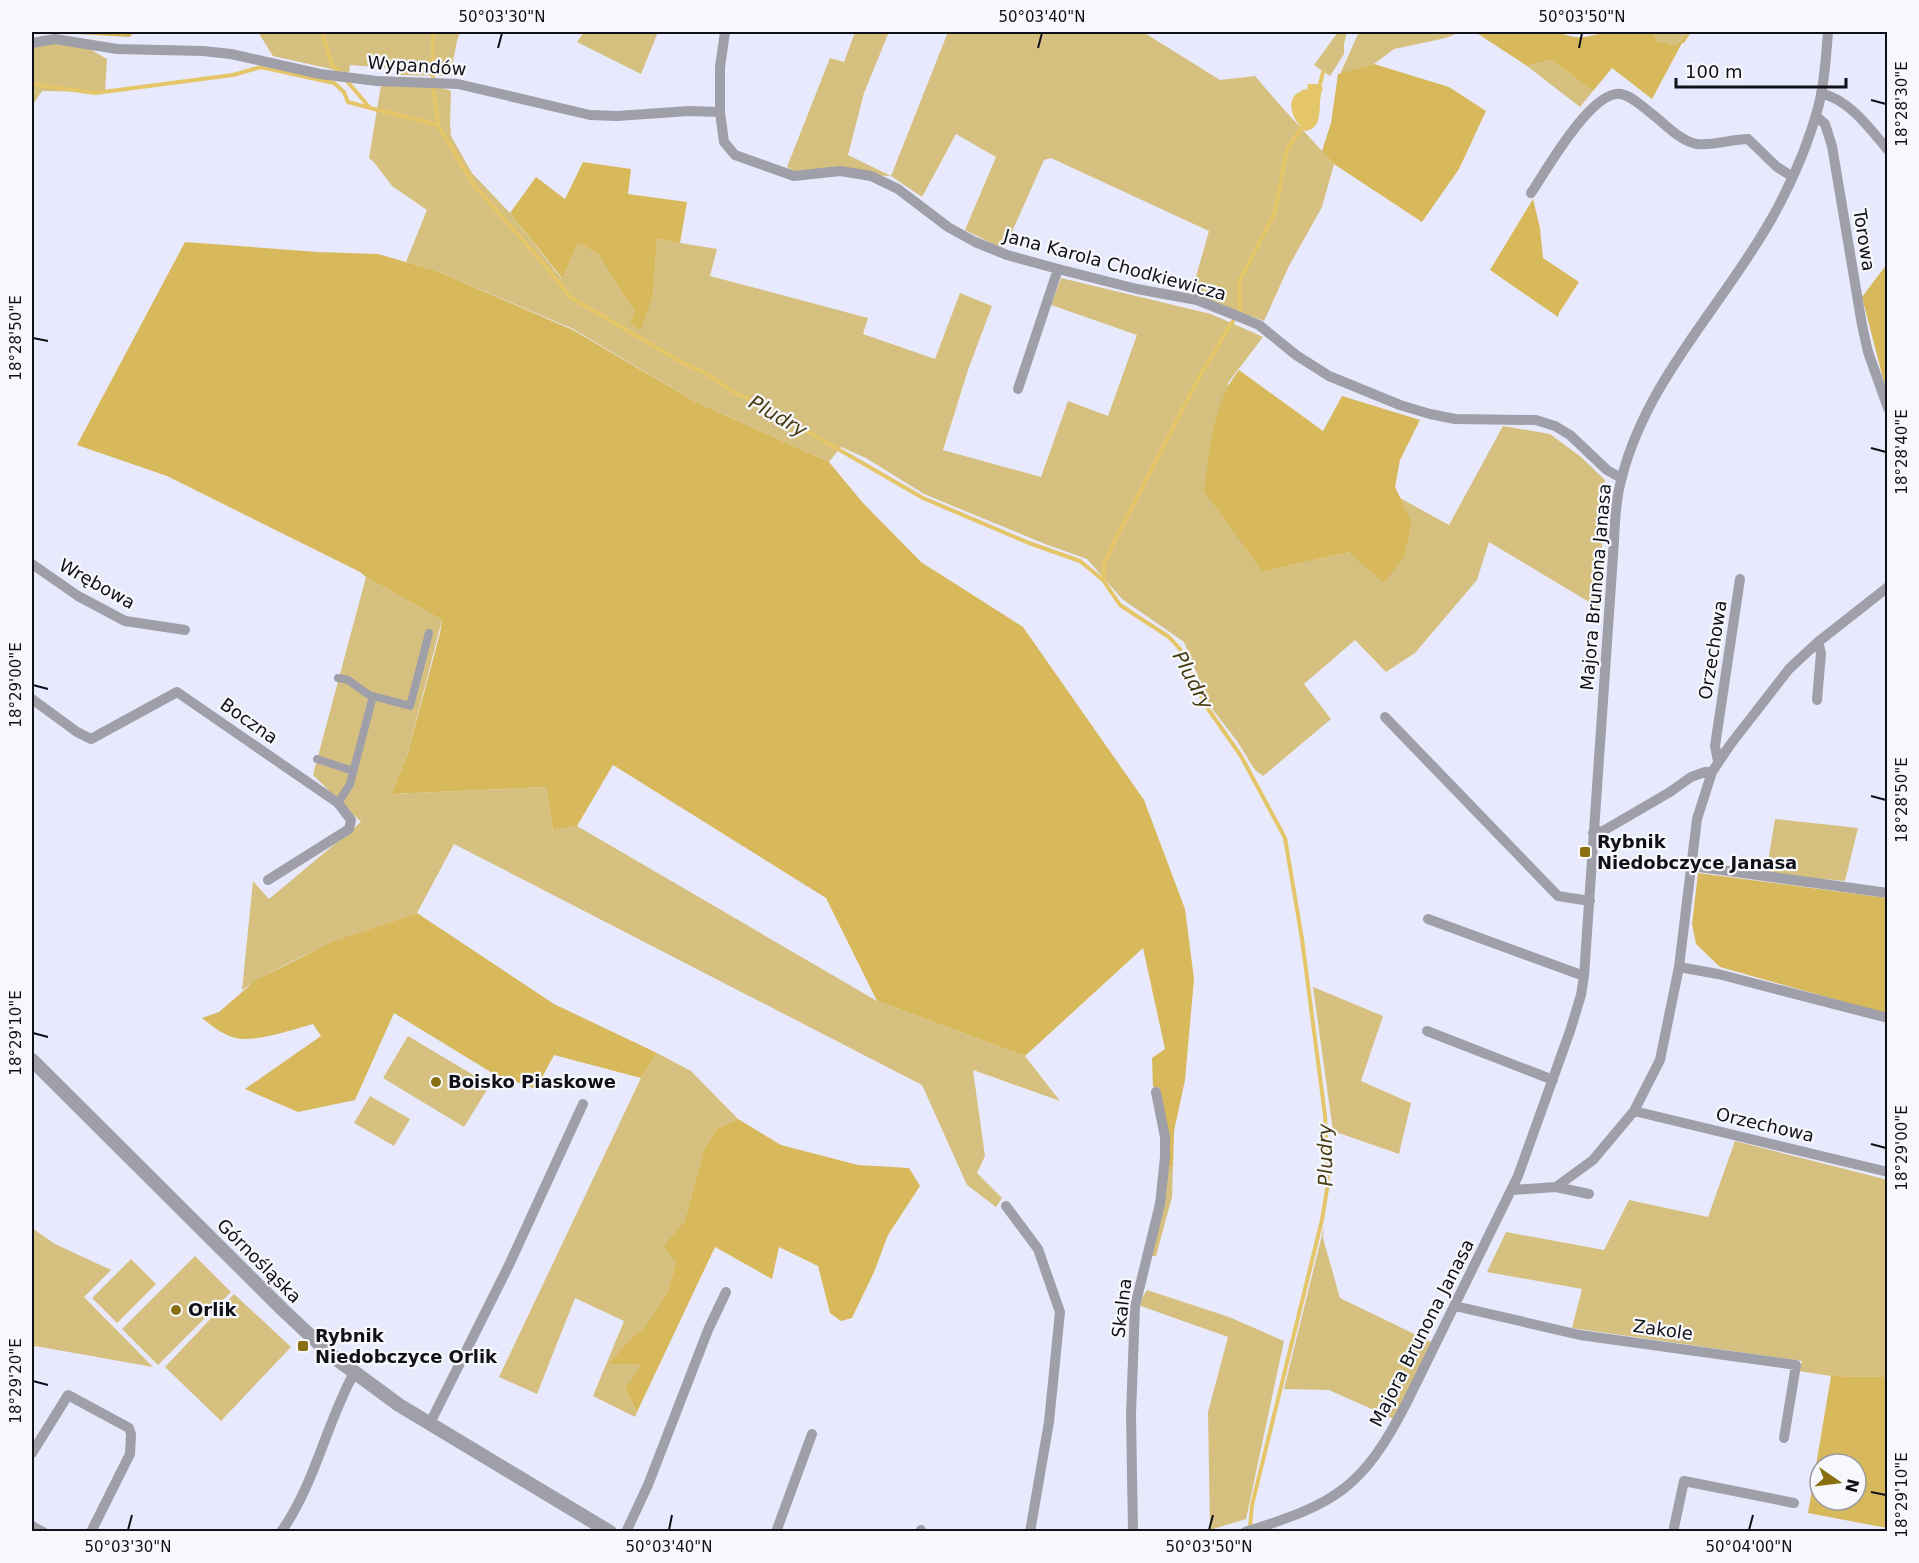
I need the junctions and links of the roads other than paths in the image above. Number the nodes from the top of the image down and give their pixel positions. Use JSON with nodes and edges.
{"nodes":[{"id":1,"x":725,"y":32,"type":"edge"},
{"id":2,"x":1828,"y":32,"type":"edge"},
{"id":3,"x":32,"y":43,"type":"edge"},
{"id":4,"x":1821,"y":93,"type":"junction"},
{"id":5,"x":720,"y":112,"type":"junction"},
{"id":6,"x":1816,"y":116,"type":"junction"},
{"id":7,"x":1887,"y":150,"type":"edge"},
{"id":8,"x":1792,"y":177,"type":"junction"},
{"id":9,"x":1531,"y":194,"type":"dead end"},
{"id":10,"x":1058,"y":269,"type":"junction"},
{"id":11,"x":1018,"y":388,"type":"dead end"},
{"id":12,"x":1887,"y":408,"type":"edge"},
{"id":13,"x":1622,"y":477,"type":"junction"},
{"id":14,"x":32,"y":564,"type":"edge"},
{"id":15,"x":1740,"y":579,"type":"dead end"},
{"id":16,"x":1887,"y":587,"type":"edge"},
{"id":17,"x":185,"y":630,"type":"dead end"},
{"id":18,"x":429,"y":633,"type":"dead end"},
{"id":19,"x":1818,"y":642,"type":"junction"},
{"id":20,"x":338,"y":678,"type":"dead end"},
{"id":21,"x":373,"y":696,"type":"junction"},
{"id":22,"x":32,"y":699,"type":"edge"},
{"id":23,"x":1817,"y":700,"type":"dead end"},
{"id":24,"x":1385,"y":717,"type":"dead end"},
{"id":25,"x":317,"y":759,"type":"dead end"},
{"id":26,"x":1718,"y":761,"type":"junction"},
{"id":27,"x":353,"y":771,"type":"junction"},
{"id":28,"x":1712,"y":772,"type":"junction"},
{"id":29,"x":338,"y":803,"type":"junction"},
{"id":30,"x":1593,"y":833,"type":"junction"},
{"id":31,"x":1692,"y":866,"type":"junction"},
{"id":32,"x":268,"y":880,"type":"dead end"},
{"id":33,"x":1887,"y":893,"type":"edge"},
{"id":34,"x":1590,"y":901,"type":"junction"},
{"id":35,"x":1428,"y":919,"type":"dead end"},
{"id":36,"x":1679,"y":967,"type":"junction"},
{"id":37,"x":1584,"y":976,"type":"junction"},
{"id":38,"x":1887,"y":1018,"type":"edge"},
{"id":39,"x":1427,"y":1031,"type":"dead end"},
{"id":40,"x":32,"y":1060,"type":"edge"},
{"id":41,"x":1553,"y":1080,"type":"junction"},
{"id":42,"x":1156,"y":1092,"type":"dead end"},
{"id":43,"x":583,"y":1104,"type":"dead end"},
{"id":44,"x":1634,"y":1111,"type":"junction"},
{"id":45,"x":1887,"y":1172,"type":"edge"},
{"id":46,"x":1556,"y":1187,"type":"junction"},
{"id":47,"x":1512,"y":1190,"type":"junction"},
{"id":48,"x":1589,"y":1194,"type":"dead end"},
{"id":49,"x":1006,"y":1206,"type":"dead end"},
{"id":50,"x":726,"y":1292,"type":"dead end"},
{"id":51,"x":1455,"y":1306,"type":"junction"},
{"id":52,"x":354,"y":1373,"type":"junction"},
{"id":53,"x":429,"y":1425,"type":"junction"},
{"id":54,"x":812,"y":1434,"type":"dead end"},
{"id":55,"x":1784,"y":1438,"type":"dead end"},
{"id":56,"x":32,"y":1453,"type":"edge"},
{"id":57,"x":1794,"y":1503,"type":"dead end"},
{"id":58,"x":32,"y":1526,"type":"edge"},
{"id":59,"x":1270,"y":1527,"type":"edge"},
{"id":60,"x":43,"y":1532,"type":"edge"},
{"id":61,"x":91,"y":1532,"type":"edge"},
{"id":62,"x":281,"y":1532,"type":"edge"},
{"id":63,"x":610,"y":1532,"type":"edge"},
{"id":64,"x":626,"y":1532,"type":"edge"},
{"id":65,"x":776,"y":1532,"type":"edge"},
{"id":66,"x":1030,"y":1532,"type":"edge"},
{"id":67,"x":1133,"y":1532,"type":"edge"},
{"id":68,"x":1245,"y":1532,"type":"edge"},
{"id":69,"x":1673,"y":1532,"type":"edge"}],
"edges":[{"from":1,"to":5,"type":"street"},
{"from":2,"to":4,"type":"street","name":"Majora Brunona Janasa"},
{"from":3,"to":5,"type":"street","name":"Wypandów"},
{"from":4,"to":6,"type":"street","name":"Majora Brunona Janasa"},
{"from":4,"to":7,"type":"street"},
{"from":5,"to":10,"type":"street","name":"Jana Karola Chodkiewicza"},
{"from":6,"to":8,"type":"street","name":"Majora Brunona Janasa"},
{"from":6,"to":12,"type":"street","name":"Torowa"},
{"from":8,"to":9,"type":"street"},
{"from":8,"to":13,"type":"street","name":"Majora Brunona Janasa"},
{"from":10,"to":11,"type":"street"},
{"from":10,"to":13,"type":"street","name":"Jana Karola Chodkiewicza"},
{"from":13,"to":30,"type":"street","name":"Majora Brunona Janasa"},
{"from":14,"to":17,"type":"street","name":"Wrębowa"},
{"from":15,"to":26,"type":"street","name":"Orzechowa"},
{"from":16,"to":19,"type":"street"},
{"from":18,"to":21,"type":"street"},
{"from":19,"to":23,"type":"street"},
{"from":19,"to":26,"type":"street"},
{"from":20,"to":21,"type":"street"},
{"from":21,"to":27,"type":"street"},
{"from":22,"to":29,"type":"street","name":"Boczna"},
{"from":24,"to":34,"type":"street"},
{"from":25,"to":27,"type":"street"},
{"from":26,"to":28,"type":"street"},
{"from":27,"to":29,"type":"street"},
{"from":28,"to":30,"type":"street"},
{"from":28,"to":31,"type":"street"},
{"from":29,"to":32,"type":"street"},
{"from":30,"to":34,"type":"street","name":"Majora Brunona Janasa"},
{"from":31,"to":33,"type":"street"},
{"from":31,"to":36,"type":"street"},
{"from":34,"to":37,"type":"street","name":"Majora Brunona Janasa"},
{"from":35,"to":37,"type":"street"},
{"from":36,"to":38,"type":"street"},
{"from":36,"to":44,"type":"street"},
{"from":37,"to":41,"type":"street","name":"Majora Brunona Janasa"},
{"from":39,"to":41,"type":"street"},
{"from":40,"to":52,"type":"street","name":"Górnośląska"},
{"from":41,"to":47,"type":"street","name":"Majora Brunona Janasa"},
{"from":42,"to":67,"type":"street","name":"Skalna"},
{"from":43,"to":53,"type":"street"},
{"from":44,"to":45,"type":"street","name":"Orzechowa"},
{"from":44,"to":46,"type":"street"},
{"from":46,"to":47,"type":"street"},
{"from":46,"to":48,"type":"street"},
{"from":47,"to":51,"type":"street","name":"Majora Brunona Janasa"},
{"from":49,"to":66,"type":"street"},
{"from":50,"to":64,"type":"street"},
{"from":51,"to":55,"type":"street","name":"Zakole"},
{"from":51,"to":59,"type":"street","name":"Majora Brunona Janasa"},
{"from":52,"to":53,"type":"street","name":"Górnośląska"},
{"from":52,"to":62,"type":"street"},
{"from":53,"to":63,"type":"street","name":"Górnośląska"},
{"from":54,"to":65,"type":"street"},
{"from":56,"to":61,"type":"street"},
{"from":57,"to":69,"type":"street"},
{"from":58,"to":60,"type":"street"},
{"from":59,"to":68,"type":"street","name":"Majora Brunona Janasa"}]}
